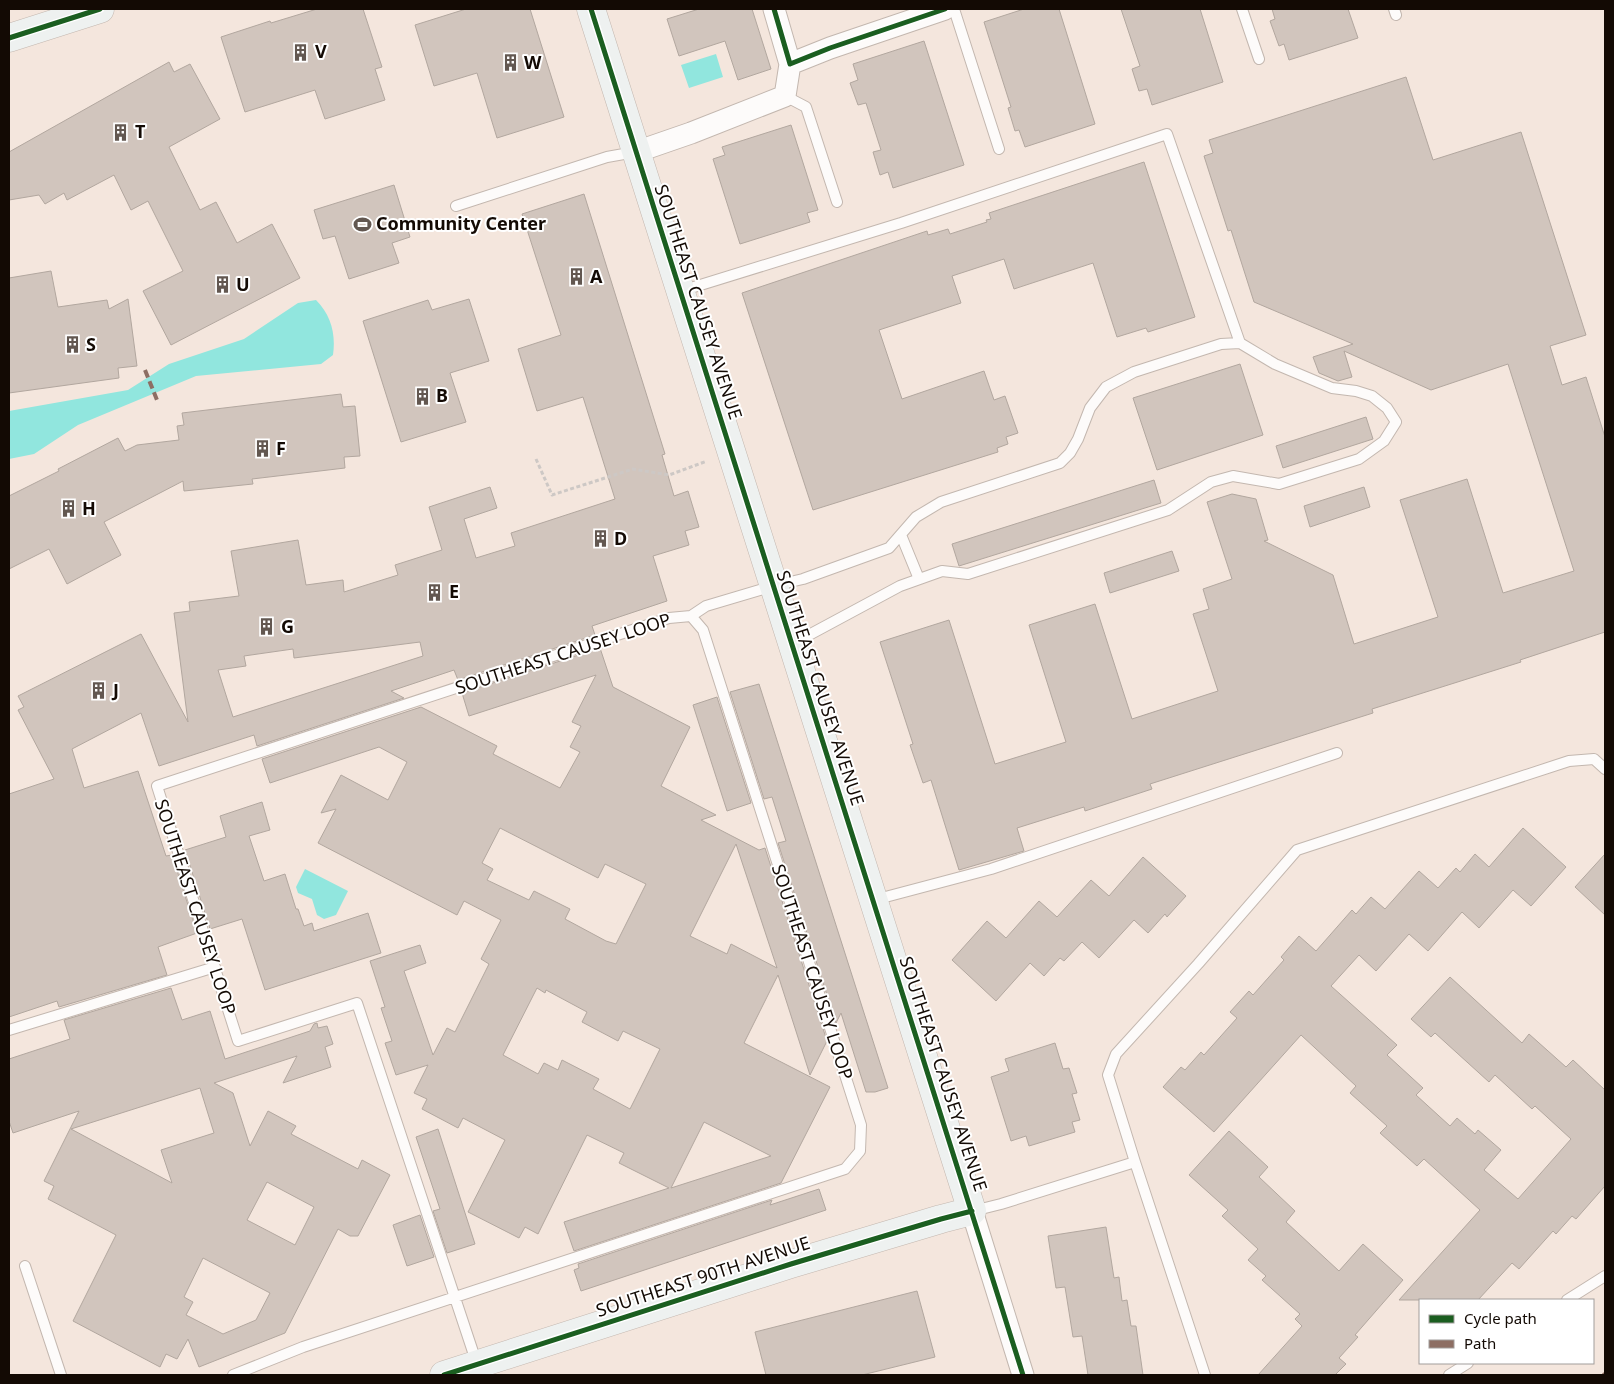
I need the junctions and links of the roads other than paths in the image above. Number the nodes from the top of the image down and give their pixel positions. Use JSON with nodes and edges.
{"nodes":[{"id":1,"x":590,"y":9,"type":"edge"},
{"id":2,"x":774,"y":9,"type":"edge"},
{"id":3,"x":945,"y":9,"type":"edge"},
{"id":4,"x":954,"y":9,"type":"edge"},
{"id":5,"x":1242,"y":9,"type":"edge"},
{"id":6,"x":89,"y":10,"type":"edge"},
{"id":7,"x":9,"y":38,"type":"edge"},
{"id":8,"x":1259,"y":59,"type":"dead end"},
{"id":9,"x":790,"y":64,"type":"junction"},
{"id":10,"x":785,"y":96,"type":"junction"},
{"id":11,"x":999,"y":149,"type":"dead end"},
{"id":12,"x":636,"y":152,"type":"junction"},
{"id":13,"x":837,"y":202,"type":"dead end"},
{"id":14,"x":456,"y":206,"type":"dead end"},
{"id":15,"x":680,"y":291,"type":"junction"},
{"id":16,"x":1240,"y":343,"type":"junction"},
{"id":17,"x":901,"y":535,"type":"junction"},
{"id":18,"x":919,"y":579,"type":"junction"},
{"id":19,"x":773,"y":586,"type":"junction"},
{"id":20,"x":692,"y":616,"type":"junction"},
{"id":21,"x":792,"y":644,"type":"junction"},
{"id":22,"x":1337,"y":753,"type":"dead end"},
{"id":23,"x":1605,"y":769,"type":"edge"},
{"id":24,"x":873,"y":900,"type":"junction"},
{"id":25,"x":214,"y":967,"type":"junction"},
{"id":26,"x":9,"y":1030,"type":"edge"},
{"id":27,"x":1135,"y":1162,"type":"junction"},
{"id":28,"x":972,"y":1211,"type":"junction"},
{"id":29,"x":25,"y":1266,"type":"dead end"},
{"id":30,"x":1605,"y":1276,"type":"edge"},
{"id":31,"x":455,"y":1298,"type":"junction"},
{"id":32,"x":1569,"y":1299,"type":"edge"},
{"id":33,"x":1466,"y":1364,"type":"edge"},
{"id":34,"x":480,"y":1370,"type":"edge"},
{"id":35,"x":62,"y":1375,"type":"edge"},
{"id":36,"x":233,"y":1375,"type":"edge"},
{"id":37,"x":444,"y":1375,"type":"edge"},
{"id":38,"x":1023,"y":1375,"type":"edge"},
{"id":39,"x":1205,"y":1375,"type":"edge"},
{"id":40,"x":1449,"y":1375,"type":"edge"}],
"edges":[{"from":1,"to":12,"type":"street","name":"SOUTHEAST CAUSEY AVENUE"},
{"from":2,"to":9,"type":"street"},
{"from":3,"to":9,"type":"street"},
{"from":4,"to":11,"type":"lane"},
{"from":5,"to":8,"type":"lane"},
{"from":6,"to":7,"type":"street"},
{"from":9,"to":10,"type":"street"},
{"from":10,"to":12,"type":"street"},
{"from":10,"to":13,"type":"lane"},
{"from":12,"to":14,"type":"lane"},
{"from":12,"to":15,"type":"street","name":"SOUTHEAST CAUSEY AVENUE"},
{"from":15,"to":16,"type":"lane"},
{"from":15,"to":19,"type":"street","name":"SOUTHEAST CAUSEY AVENUE"},
{"from":16,"to":17,"type":"lane"},
{"from":16,"to":18,"type":"lane"},
{"from":17,"to":18,"type":"lane"},
{"from":17,"to":19,"type":"lane"},
{"from":18,"to":21,"type":"lane"},
{"from":19,"to":20,"type":"lane"},
{"from":19,"to":21,"type":"street","name":"SOUTHEAST CAUSEY AVENUE"},
{"from":20,"to":25,"type":"lane","name":"SOUTHEAST CAUSEY LOOP"},
{"from":20,"to":31,"type":"lane","name":"SOUTHEAST CAUSEY LOOP"},
{"from":21,"to":24,"type":"street","name":"SOUTHEAST CAUSEY AVENUE"},
{"from":22,"to":24,"type":"lane"},
{"from":23,"to":27,"type":"lane"},
{"from":24,"to":28,"type":"street","name":"SOUTHEAST CAUSEY AVENUE"},
{"from":25,"to":26,"type":"lane"},
{"from":25,"to":31,"type":"lane","name":"SOUTHEAST CAUSEY LOOP"},
{"from":27,"to":28,"type":"lane"},
{"from":27,"to":39,"type":"lane"},
{"from":28,"to":34,"type":"street","name":"SOUTHEAST 90TH AVENUE"},
{"from":28,"to":38,"type":"street","name":"SOUTHEAST CAUSEY AVENUE"},
{"from":29,"to":35,"type":"lane"},
{"from":30,"to":32,"type":"lane"},
{"from":31,"to":34,"type":"lane","name":"SOUTHEAST CAUSEY LOOP"},
{"from":31,"to":36,"type":"lane","name":"SOUTHEAST CAUSEY LOOP"},
{"from":33,"to":40,"type":"lane"},
{"from":34,"to":37,"type":"street","name":"SOUTHEAST 90TH AVENUE"}]}
